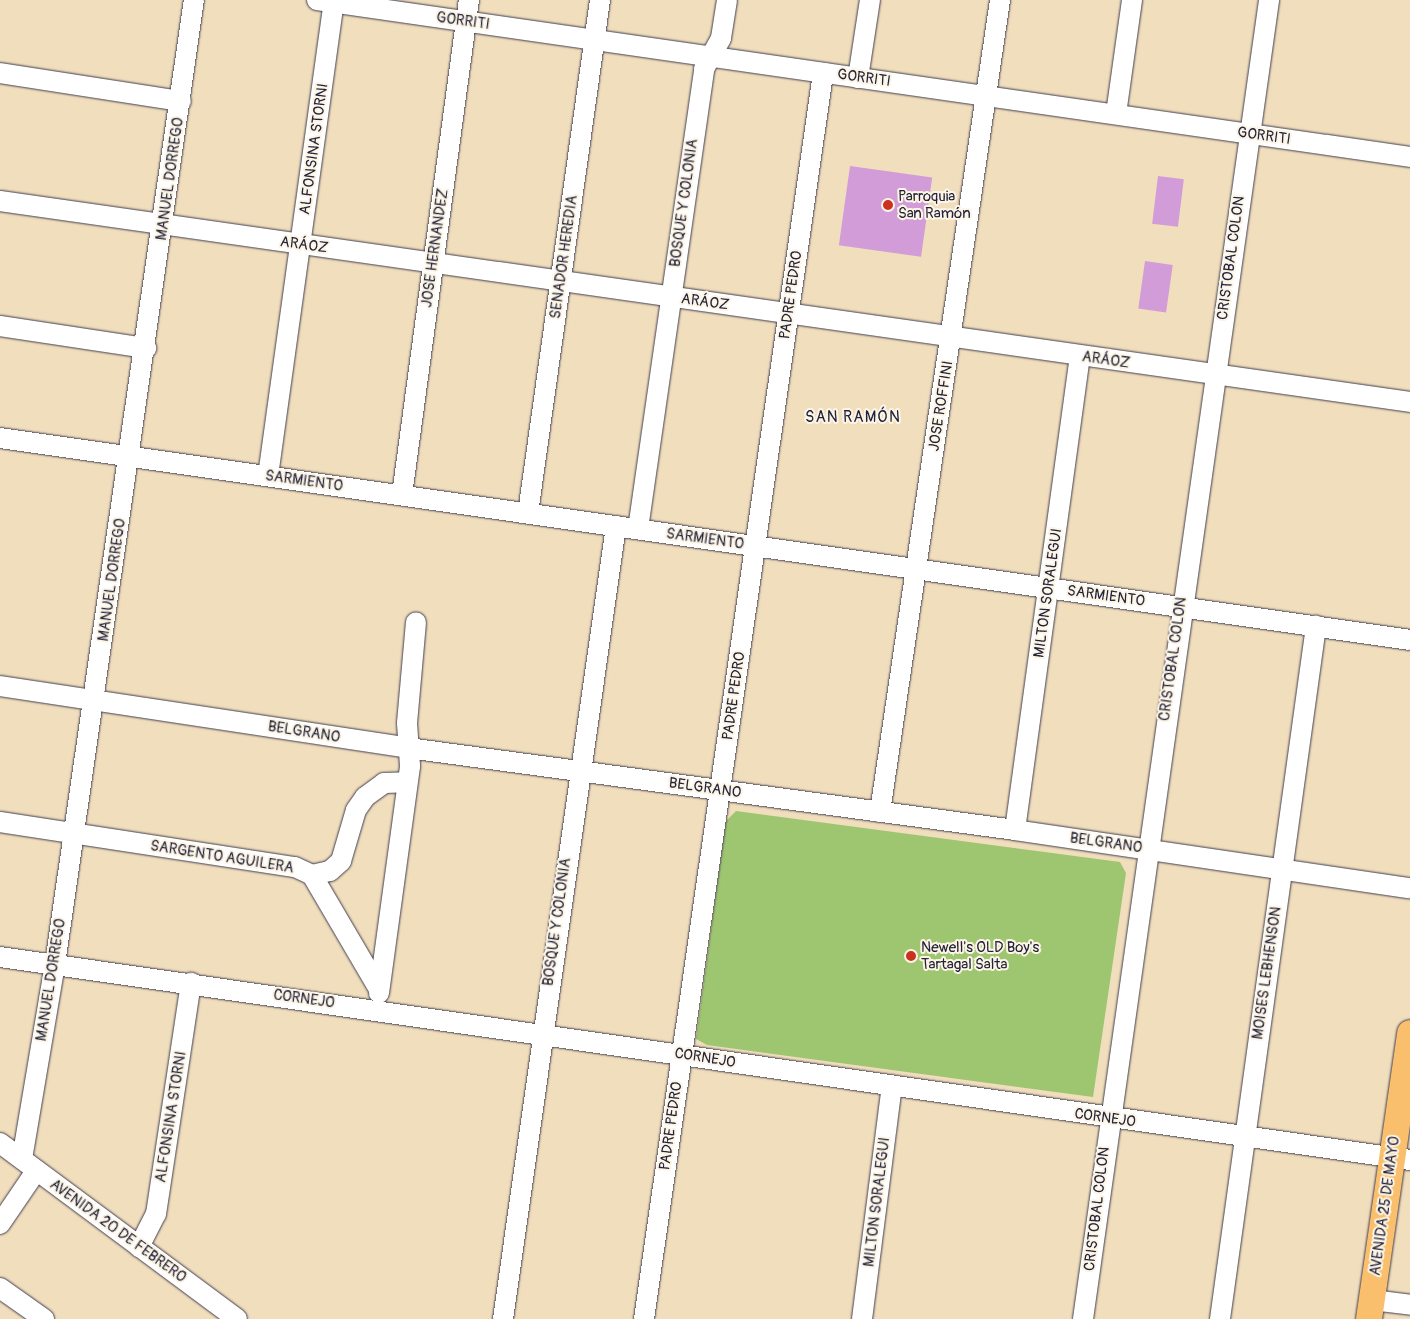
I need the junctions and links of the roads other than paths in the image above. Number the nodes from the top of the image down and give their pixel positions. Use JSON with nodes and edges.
{"nodes":[{"id":1,"x":194,"y":0,"type":"edge"},
{"id":2,"x":469,"y":0,"type":"edge"},
{"id":3,"x":600,"y":0,"type":"edge"},
{"id":4,"x":727,"y":0,"type":"edge"},
{"id":5,"x":870,"y":0,"type":"edge"},
{"id":6,"x":1000,"y":0,"type":"edge"},
{"id":7,"x":1132,"y":0,"type":"edge"},
{"id":8,"x":1269,"y":0,"type":"edge"},
{"id":9,"x":328,"y":1,"type":"edge"},
{"id":10,"x":466,"y":22,"type":"junction"},
{"id":11,"x":594,"y":40,"type":"junction"},
{"id":12,"x":710,"y":56,"type":"junction"},
{"id":13,"x":0,"y":73,"type":"edge"},
{"id":14,"x":823,"y":73,"type":"junction"},
{"id":15,"x":858,"y":78,"type":"junction"},
{"id":16,"x":987,"y":96,"type":"junction"},
{"id":17,"x":181,"y":101,"type":"junction"},
{"id":18,"x":1116,"y":114,"type":"junction"},
{"id":19,"x":1249,"y":134,"type":"junction"},
{"id":20,"x":1410,"y":157,"type":"edge"},
{"id":21,"x":0,"y":201,"type":"edge"},
{"id":22,"x":164,"y":225,"type":"junction"},
{"id":23,"x":300,"y":244,"type":"junction"},
{"id":24,"x":432,"y":263,"type":"junction"},
{"id":25,"x":560,"y":282,"type":"junction"},
{"id":26,"x":671,"y":297,"type":"junction"},
{"id":27,"x":789,"y":313,"type":"junction"},
{"id":28,"x":0,"y":326,"type":"edge"},
{"id":29,"x":951,"y":337,"type":"junction"},
{"id":30,"x":146,"y":348,"type":"junction"},
{"id":31,"x":1080,"y":356,"type":"junction"},
{"id":32,"x":1214,"y":375,"type":"junction"},
{"id":33,"x":1410,"y":402,"type":"edge"},
{"id":34,"x":0,"y":438,"type":"edge"},
{"id":35,"x":130,"y":456,"type":"junction"},
{"id":36,"x":268,"y":476,"type":"junction"},
{"id":37,"x":402,"y":495,"type":"junction"},
{"id":38,"x":528,"y":513,"type":"junction"},
{"id":39,"x":616,"y":526,"type":"junction"},
{"id":40,"x":638,"y":529,"type":"junction"},
{"id":41,"x":755,"y":546,"type":"junction"},
{"id":42,"x":916,"y":569,"type":"junction"},
{"id":43,"x":1048,"y":588,"type":"junction"},
{"id":44,"x":1180,"y":607,"type":"junction"},
{"id":45,"x":416,"y":622,"type":"dead end"},
{"id":46,"x":1316,"y":626,"type":"junction"},
{"id":47,"x":1410,"y":640,"type":"edge"},
{"id":48,"x":0,"y":686,"type":"edge"},
{"id":49,"x":94,"y":700,"type":"junction"},
{"id":50,"x":408,"y":748,"type":"junction"},
{"id":51,"x":580,"y":771,"type":"junction"},
{"id":52,"x":407,"y":782,"type":"junction"},
{"id":53,"x":720,"y":790,"type":"junction"},
{"id":54,"x":880,"y":812,"type":"junction"},
{"id":55,"x":0,"y":822,"type":"edge"},
{"id":56,"x":1015,"y":830,"type":"junction"},
{"id":57,"x":72,"y":833,"type":"junction"},
{"id":58,"x":1147,"y":849,"type":"junction"},
{"id":59,"x":1282,"y":868,"type":"junction"},
{"id":60,"x":312,"y":875,"type":"junction"},
{"id":61,"x":1410,"y":888,"type":"edge"},
{"id":62,"x":0,"y":957,"type":"edge"},
{"id":63,"x":55,"y":964,"type":"junction"},
{"id":64,"x":192,"y":983,"type":"junction"},
{"id":65,"x":379,"y":989,"type":"junction"},
{"id":66,"x":376,"y":1009,"type":"junction"},
{"id":67,"x":541,"y":1032,"type":"junction"},
{"id":68,"x":1410,"y":1034,"type":"edge"},
{"id":69,"x":682,"y":1054,"type":"junction"},
{"id":70,"x":892,"y":1086,"type":"junction"},
{"id":71,"x":1108,"y":1119,"type":"junction"},
{"id":72,"x":1244,"y":1137,"type":"junction"},
{"id":73,"x":0,"y":1143,"type":"edge"},
{"id":74,"x":1401,"y":1158,"type":"edge"},
{"id":75,"x":29,"y":1165,"type":"junction"},
{"id":76,"x":0,"y":1224,"type":"edge"},
{"id":77,"x":139,"y":1247,"type":"junction"},
{"id":78,"x":0,"y":1288,"type":"edge"},
{"id":79,"x":1410,"y":1305,"type":"edge"},
{"id":80,"x":1371,"y":1309,"type":"edge"},
{"id":81,"x":44,"y":1319,"type":"edge"},
{"id":82,"x":236,"y":1319,"type":"edge"},
{"id":83,"x":503,"y":1319,"type":"edge"},
{"id":84,"x":644,"y":1319,"type":"edge"},
{"id":85,"x":862,"y":1319,"type":"edge"},
{"id":86,"x":1082,"y":1319,"type":"edge"},
{"id":87,"x":1220,"y":1319,"type":"edge"}],
"edges":[{"from":1,"to":17,"type":"street","name":"MANUEL DORREGO"},
{"from":2,"to":10,"type":"street","name":"JOSE HERNANDEZ"},
{"from":3,"to":11,"type":"street","name":"SENADOR HEREDIA"},
{"from":4,"to":12,"type":"street"},
{"from":5,"to":15,"type":"street"},
{"from":6,"to":16,"type":"street","name":"JOSE ROFFINI"},
{"from":7,"to":18,"type":"street"},
{"from":8,"to":19,"type":"street","name":"CRISTOBAL COLON"},
{"from":9,"to":10,"type":"street","name":"GORRITI"},
{"from":9,"to":23,"type":"street","name":"ALFONSINA STORNI"},
{"from":10,"to":11,"type":"street","name":"GORRITI"},
{"from":10,"to":24,"type":"street","name":"JOSE HERNANDEZ"},
{"from":11,"to":12,"type":"street","name":"GORRITI"},
{"from":11,"to":25,"type":"street","name":"SENADOR HEREDIA"},
{"from":12,"to":14,"type":"street","name":"GORRITI"},
{"from":12,"to":26,"type":"street","name":"BOSQUE Y COLONIA"},
{"from":13,"to":17,"type":"street"},
{"from":14,"to":15,"type":"street","name":"GORRITI"},
{"from":14,"to":27,"type":"street","name":"PADRE PEDRO"},
{"from":15,"to":16,"type":"street","name":"GORRITI"},
{"from":16,"to":18,"type":"street","name":"GORRITI"},
{"from":16,"to":29,"type":"street","name":"JOSE ROFFINI"},
{"from":17,"to":22,"type":"street","name":"MANUEL DORREGO"},
{"from":18,"to":19,"type":"street","name":"GORRITI"},
{"from":19,"to":20,"type":"street","name":"GORRITI"},
{"from":19,"to":32,"type":"street","name":"CRISTOBAL COLON"},
{"from":21,"to":22,"type":"street","name":"ARÁOZ"},
{"from":22,"to":23,"type":"street","name":"ARÁOZ"},
{"from":22,"to":30,"type":"street","name":"MANUEL DORREGO"},
{"from":23,"to":24,"type":"street","name":"ARÁOZ"},
{"from":23,"to":36,"type":"street","name":"ALFONSINA STORNI"},
{"from":24,"to":25,"type":"street","name":"ARÁOZ"},
{"from":24,"to":37,"type":"street","name":"JOSE HERNANDEZ"},
{"from":25,"to":26,"type":"street","name":"ARÁOZ"},
{"from":25,"to":38,"type":"street","name":"SENADOR HEREDIA"},
{"from":26,"to":27,"type":"street","name":"ARÁOZ"},
{"from":26,"to":40,"type":"street","name":"BOSQUE Y COLONIA"},
{"from":27,"to":29,"type":"street","name":"ARÁOZ"},
{"from":27,"to":41,"type":"street","name":"PADRE PEDRO"},
{"from":28,"to":30,"type":"street"},
{"from":29,"to":31,"type":"street","name":"ARÁOZ"},
{"from":29,"to":42,"type":"street","name":"JOSE ROFFINI"},
{"from":30,"to":35,"type":"street","name":"MANUEL DORREGO"},
{"from":31,"to":32,"type":"street","name":"ARÁOZ"},
{"from":31,"to":43,"type":"street","name":"MILTON SORALEGUI"},
{"from":32,"to":33,"type":"street","name":"ARÁOZ"},
{"from":32,"to":44,"type":"street","name":"CRISTOBAL COLON"},
{"from":34,"to":35,"type":"street","name":"SARMIENTO"},
{"from":35,"to":36,"type":"street","name":"SARMIENTO"},
{"from":35,"to":49,"type":"street","name":"MANUEL DORREGO"},
{"from":36,"to":37,"type":"street","name":"SARMIENTO"},
{"from":37,"to":38,"type":"street","name":"SARMIENTO"},
{"from":38,"to":39,"type":"street","name":"SARMIENTO"},
{"from":39,"to":40,"type":"street","name":"SARMIENTO"},
{"from":39,"to":51,"type":"street","name":"BOSQUE Y COLONIA"},
{"from":40,"to":41,"type":"street","name":"SARMIENTO"},
{"from":41,"to":42,"type":"street","name":"SARMIENTO"},
{"from":41,"to":53,"type":"street","name":"PADRE PEDRO"},
{"from":42,"to":43,"type":"street","name":"SARMIENTO"},
{"from":42,"to":54,"type":"street","name":"JOSE ROFFINI"},
{"from":43,"to":44,"type":"street","name":"SARMIENTO"},
{"from":43,"to":56,"type":"street","name":"MILTON SORALEGUI"},
{"from":44,"to":46,"type":"street","name":"SARMIENTO"},
{"from":44,"to":58,"type":"street","name":"CRISTOBAL COLON"},
{"from":45,"to":50,"type":"street"},
{"from":46,"to":47,"type":"street","name":"SARMIENTO"},
{"from":46,"to":59,"type":"street","name":"MOISES LEBHENSON"},
{"from":48,"to":49,"type":"street","name":"BELGRANO"},
{"from":49,"to":50,"type":"street","name":"BELGRANO"},
{"from":49,"to":57,"type":"street","name":"MANUEL DORREGO"},
{"from":50,"to":51,"type":"street","name":"BELGRANO"},
{"from":50,"to":52,"type":"street"},
{"from":51,"to":53,"type":"street","name":"BELGRANO"},
{"from":51,"to":67,"type":"street","name":"BOSQUE Y COLONIA"},
{"from":52,"to":60,"type":"street"},
{"from":52,"to":65,"type":"street"},
{"from":53,"to":54,"type":"street","name":"BELGRANO"},
{"from":53,"to":69,"type":"street","name":"PADRE PEDRO"},
{"from":54,"to":56,"type":"street","name":"BELGRANO"},
{"from":55,"to":57,"type":"street","name":"SARGENTO AGUILERA"},
{"from":56,"to":58,"type":"street","name":"BELGRANO"},
{"from":57,"to":60,"type":"street","name":"SARGENTO AGUILERA"},
{"from":57,"to":63,"type":"street","name":"MANUEL DORREGO"},
{"from":58,"to":59,"type":"street","name":"BELGRANO"},
{"from":58,"to":71,"type":"street","name":"CRISTOBAL COLON"},
{"from":59,"to":61,"type":"street","name":"BELGRANO"},
{"from":59,"to":72,"type":"street","name":"MOISES LEBHENSON"},
{"from":60,"to":65,"type":"street","name":"SARGENTO AGUILERA"},
{"from":62,"to":63,"type":"street","name":"CORNEJO"},
{"from":63,"to":64,"type":"street","name":"CORNEJO"},
{"from":63,"to":75,"type":"street","name":"MANUEL DORREGO"},
{"from":64,"to":66,"type":"street","name":"CORNEJO"},
{"from":64,"to":77,"type":"street","name":"ALFONSINA STORNI"},
{"from":65,"to":66,"type":"street"},
{"from":66,"to":67,"type":"street","name":"CORNEJO"},
{"from":67,"to":69,"type":"street","name":"CORNEJO"},
{"from":67,"to":83,"type":"street","name":"BOSQUE Y COLONIA"},
{"from":68,"to":74,"type":"main road","name":"AVENIDA 25 DE MAYO"},
{"from":69,"to":70,"type":"street","name":"CORNEJO"},
{"from":69,"to":84,"type":"street","name":"PADRE PEDRO"},
{"from":70,"to":71,"type":"street","name":"CORNEJO"},
{"from":70,"to":85,"type":"street","name":"MILTON SORALEGUI"},
{"from":71,"to":72,"type":"street","name":"CORNEJO"},
{"from":71,"to":86,"type":"street","name":"CRISTOBAL COLON"},
{"from":72,"to":74,"type":"street","name":"CORNEJO"},
{"from":72,"to":87,"type":"street","name":"MOISES LEBHENSON"},
{"from":73,"to":75,"type":"street","name":"AVENIDA 20 DE FEBRERO"},
{"from":74,"to":80,"type":"main road","name":"AVENIDA 25 DE MAYO"},
{"from":75,"to":76,"type":"street"},
{"from":75,"to":77,"type":"street","name":"AVENIDA 20 DE FEBRERO"},
{"from":77,"to":82,"type":"street","name":"AVENIDA 20 DE FEBRERO"},
{"from":78,"to":81,"type":"street"},
{"from":79,"to":80,"type":"street"}]}
